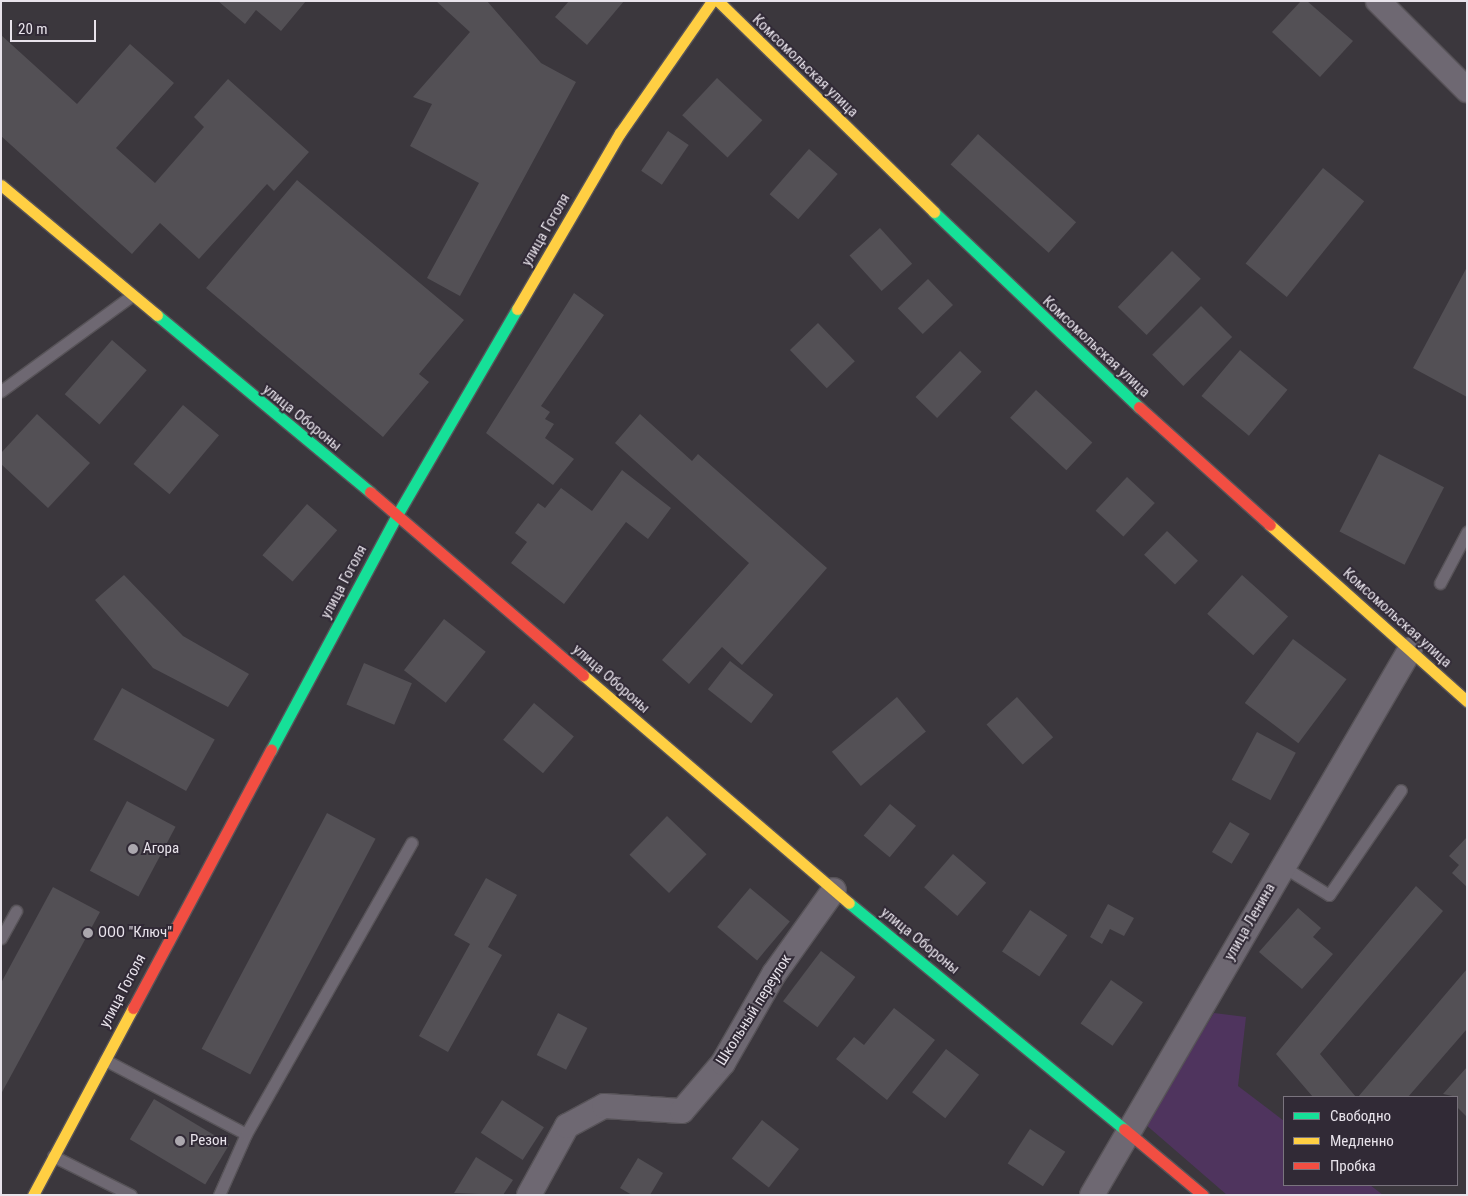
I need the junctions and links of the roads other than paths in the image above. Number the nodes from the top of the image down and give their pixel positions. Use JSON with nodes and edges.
{"nodes":[{"id":1,"x":712,"y":1,"type":"edge"},
{"id":2,"x":718,"y":1,"type":"edge"},
{"id":3,"x":1378,"y":1,"type":"edge"},
{"id":4,"x":1467,"y":90,"type":"edge"},
{"id":5,"x":1,"y":186,"type":"edge"},
{"id":6,"x":130,"y":297,"type":"junction"},
{"id":7,"x":1,"y":391,"type":"edge"},
{"id":8,"x":397,"y":515,"type":"junction"},
{"id":9,"x":1467,"y":532,"type":"edge"},
{"id":10,"x":1440,"y":583,"type":"dead end"},
{"id":11,"x":1410,"y":650,"type":"junction"},
{"id":12,"x":1467,"y":701,"type":"edge"},
{"id":13,"x":1401,"y":790,"type":"dead end"},
{"id":14,"x":411,"y":843,"type":"dead end"},
{"id":15,"x":1282,"y":866,"type":"junction"},
{"id":16,"x":834,"y":890,"type":"junction"},
{"id":17,"x":16,"y":911,"type":"dead end"},
{"id":18,"x":1,"y":938,"type":"edge"},
{"id":19,"x":104,"y":1059,"type":"junction"},
{"id":20,"x":1129,"y":1130,"type":"junction"},
{"id":21,"x":246,"y":1134,"type":"junction"},
{"id":22,"x":53,"y":1156,"type":"junction"},
{"id":23,"x":33,"y":1195,"type":"edge"},
{"id":24,"x":131,"y":1195,"type":"edge"},
{"id":25,"x":219,"y":1195,"type":"edge"},
{"id":26,"x":529,"y":1195,"type":"edge"},
{"id":27,"x":1092,"y":1195,"type":"edge"},
{"id":28,"x":1203,"y":1195,"type":"edge"}],
"edges":[{"from":1,"to":8,"type":"street","name":"улица Гоголя"},
{"from":2,"to":11,"type":"street","name":"Комсомольская улица"},
{"from":3,"to":4,"type":"street"},
{"from":5,"to":6,"type":"street","name":"улица Обороны"},
{"from":6,"to":7,"type":"lane"},
{"from":6,"to":8,"type":"street","name":"улица Обороны"},
{"from":8,"to":16,"type":"street","name":"улица Обороны"},
{"from":8,"to":19,"type":"street","name":"улица Гоголя"},
{"from":9,"to":10,"type":"lane"},
{"from":11,"to":12,"type":"street","name":"Комсомольская улица"},
{"from":11,"to":15,"type":"street","name":"улица Ленина"},
{"from":13,"to":15,"type":"lane"},
{"from":14,"to":21,"type":"lane"},
{"from":15,"to":20,"type":"street","name":"улица Ленина"},
{"from":16,"to":20,"type":"street","name":"улица Обороны"},
{"from":16,"to":26,"type":"street","name":"Школьный переулок"},
{"from":17,"to":18,"type":"lane"},
{"from":19,"to":21,"type":"lane"},
{"from":19,"to":22,"type":"street","name":"улица Гоголя"},
{"from":20,"to":27,"type":"street","name":"улица Ленина"},
{"from":20,"to":28,"type":"street","name":"улица Обороны"},
{"from":21,"to":25,"type":"lane"},
{"from":22,"to":23,"type":"street","name":"улица Гоголя"},
{"from":22,"to":24,"type":"lane"}]}
